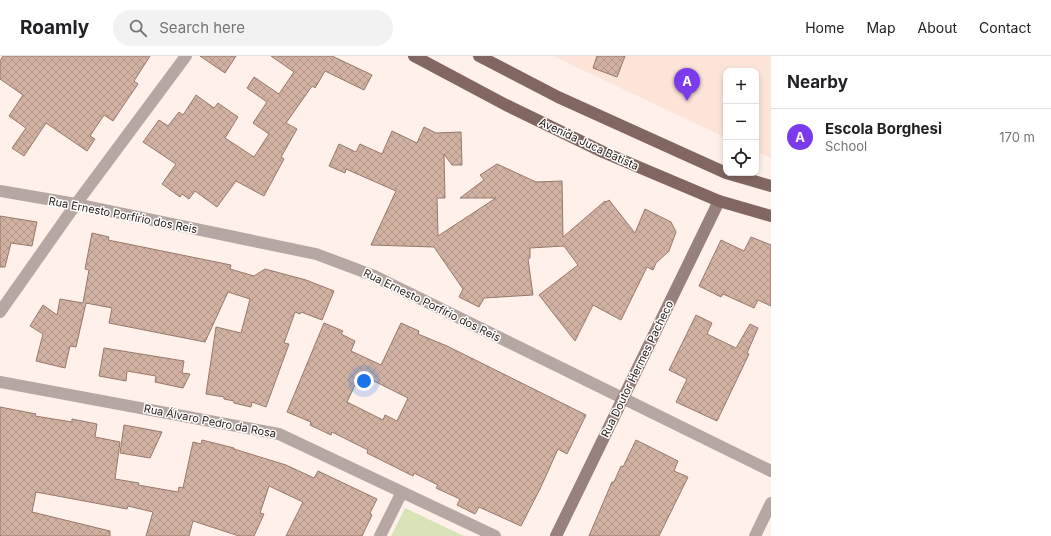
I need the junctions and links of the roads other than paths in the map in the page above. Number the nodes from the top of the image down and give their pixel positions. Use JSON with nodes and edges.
{"nodes":[{"id":1,"x":186,"y":56,"type":"edge"},
{"id":2,"x":414,"y":56,"type":"edge"},
{"id":3,"x":479,"y":56,"type":"edge"},
{"id":4,"x":723,"y":172,"type":"edge"},
{"id":5,"x":736,"y":176,"type":"edge"},
{"id":6,"x":771,"y":186,"type":"edge"},
{"id":7,"x":0,"y":191,"type":"edge"},
{"id":8,"x":719,"y":201,"type":"junction"},
{"id":9,"x":76,"y":204,"type":"junction"},
{"id":10,"x":771,"y":216,"type":"edge"},
{"id":11,"x":0,"y":312,"type":"edge"},
{"id":12,"x":0,"y":382,"type":"edge"},
{"id":13,"x":622,"y":400,"type":"junction"},
{"id":14,"x":771,"y":471,"type":"edge"},
{"id":15,"x":402,"y":492,"type":"junction"},
{"id":16,"x":771,"y":503,"type":"edge"},
{"id":17,"x":380,"y":536,"type":"edge"},
{"id":18,"x":495,"y":536,"type":"edge"},
{"id":19,"x":556,"y":536,"type":"edge"},
{"id":20,"x":755,"y":536,"type":"edge"}],
"edges":[{"from":1,"to":9,"type":"street"},
{"from":2,"to":8,"type":"main road","name":"Avenida Juca Batista"},
{"from":3,"to":4,"type":"main road"},
{"from":5,"to":6,"type":"main road"},
{"from":7,"to":9,"type":"street","name":"Rua Ernesto Porfírio dos Reis"},
{"from":8,"to":10,"type":"main road","name":"Avenida Juca Batista"},
{"from":8,"to":13,"type":"street","name":"Rua Doutor Hermes Pacheco"},
{"from":9,"to":11,"type":"street"},
{"from":9,"to":13,"type":"street","name":"Rua Ernesto Porfírio dos Reis"},
{"from":12,"to":15,"type":"street","name":"Rua Álvaro Pedro da Rosa"},
{"from":13,"to":14,"type":"street","name":"Rua Ernesto Porfírio dos Reis"},
{"from":13,"to":19,"type":"street","name":"Rua Doutor Hermes Pacheco"},
{"from":15,"to":17,"type":"street"},
{"from":15,"to":18,"type":"street","name":"Rua Álvaro Pedro da Rosa"},
{"from":16,"to":20,"type":"street"}]}
